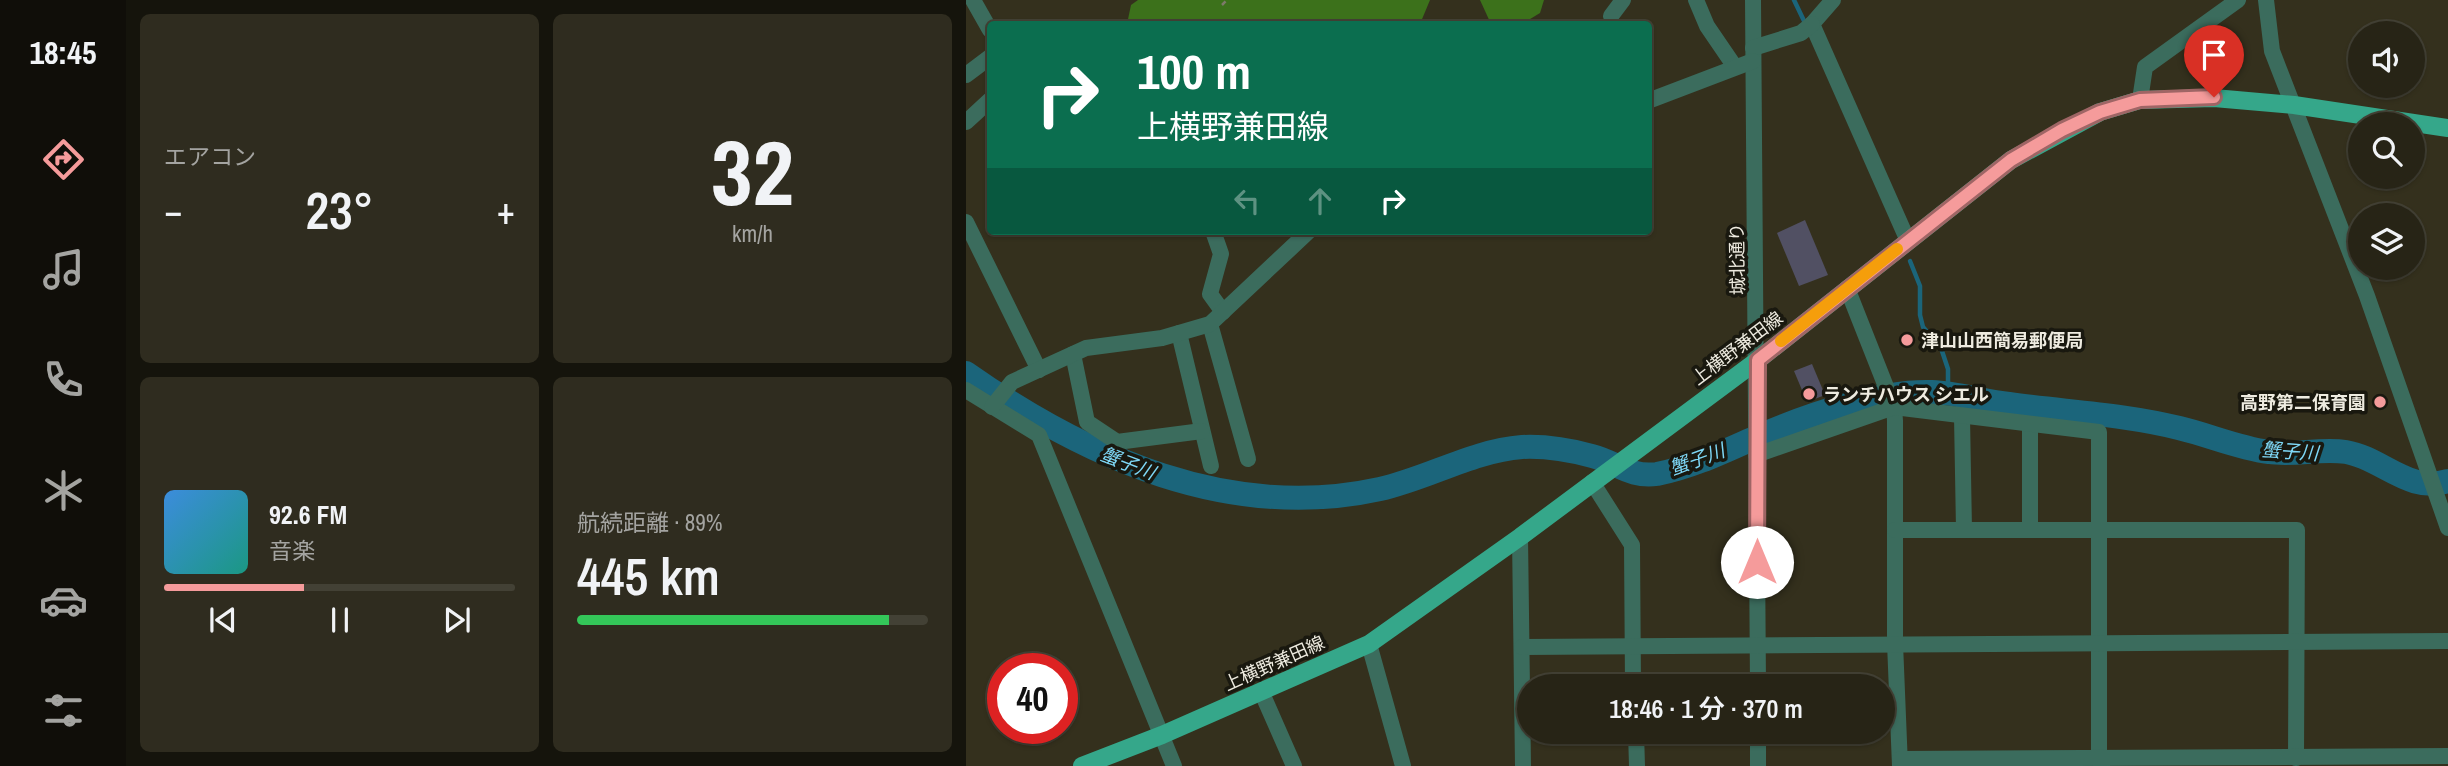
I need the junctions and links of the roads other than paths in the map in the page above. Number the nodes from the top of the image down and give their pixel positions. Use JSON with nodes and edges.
{"nodes":[{"id":1,"x":973,"y":0,"type":"edge"},
{"id":2,"x":1623,"y":0,"type":"edge"},
{"id":3,"x":1696,"y":0,"type":"edge"},
{"id":4,"x":1753,"y":0,"type":"edge"},
{"id":5,"x":1833,"y":0,"type":"edge"},
{"id":6,"x":2238,"y":0,"type":"edge"},
{"id":7,"x":2266,"y":0,"type":"edge"},
{"id":8,"x":1611,"y":16,"type":"dead end"},
{"id":9,"x":1812,"y":24,"type":"junction"},
{"id":10,"x":987,"y":25,"type":"edge"},
{"id":11,"x":1753,"y":55,"type":"junction"},
{"id":12,"x":987,"y":59,"type":"edge"},
{"id":13,"x":1735,"y":66,"type":"junction"},
{"id":14,"x":966,"y":75,"type":"edge"},
{"id":15,"x":1652,"y":99,"type":"edge"},
{"id":16,"x":2140,"y":100,"type":"junction"},
{"id":17,"x":987,"y":103,"type":"edge"},
{"id":18,"x":2294,"y":105,"type":"junction"},
{"id":19,"x":966,"y":122,"type":"edge"},
{"id":20,"x":2448,"y":128,"type":"edge"},
{"id":21,"x":966,"y":222,"type":"edge"},
{"id":22,"x":1214,"y":235,"type":"edge"},
{"id":23,"x":1305,"y":235,"type":"edge"},
{"id":24,"x":1908,"y":241,"type":"junction"},
{"id":25,"x":1847,"y":288,"type":"junction"},
{"id":26,"x":1223,"y":312,"type":"junction"},
{"id":27,"x":1210,"y":324,"type":"junction"},
{"id":28,"x":1179,"y":333,"type":"junction"},
{"id":29,"x":1073,"y":354,"type":"junction"},
{"id":30,"x":1758,"y":360,"type":"junction"},
{"id":31,"x":1039,"y":370,"type":"junction"},
{"id":32,"x":966,"y":390,"type":"edge"},
{"id":33,"x":993,"y":405,"type":"junction"},
{"id":34,"x":1894,"y":407,"type":"junction"},
{"id":35,"x":1962,"y":416,"type":"junction"},
{"id":36,"x":2030,"y":424,"type":"junction"},
{"id":37,"x":1202,"y":431,"type":"junction"},
{"id":38,"x":1756,"y":452,"type":"junction"},
{"id":39,"x":1248,"y":459,"type":"dead end"},
{"id":40,"x":1211,"y":466,"type":"dead end"},
{"id":41,"x":1599,"y":477,"type":"junction"},
{"id":42,"x":2448,"y":528,"type":"edge"},
{"id":43,"x":1895,"y":530,"type":"junction"},
{"id":44,"x":1964,"y":530,"type":"junction"},
{"id":45,"x":2031,"y":530,"type":"junction"},
{"id":46,"x":2100,"y":530,"type":"junction"},
{"id":47,"x":1520,"y":537,"type":"junction"},
{"id":48,"x":2448,"y":641,"type":"edge"},
{"id":49,"x":2100,"y":642,"type":"junction"},
{"id":50,"x":2297,"y":642,"type":"junction"},
{"id":51,"x":1758,"y":643,"type":"junction"},
{"id":52,"x":1895,"y":643,"type":"junction"},
{"id":53,"x":1369,"y":644,"type":"junction"},
{"id":54,"x":1632,"y":646,"type":"junction"},
{"id":55,"x":1522,"y":647,"type":"junction"},
{"id":56,"x":1633,"y":674,"type":"edge"},
{"id":57,"x":1758,"y":674,"type":"edge"},
{"id":58,"x":1261,"y":691,"type":"junction"},
{"id":59,"x":1162,"y":736,"type":"junction"},
{"id":60,"x":1636,"y":744,"type":"edge"},
{"id":61,"x":1758,"y":744,"type":"edge"},
{"id":62,"x":2448,"y":756,"type":"edge"},
{"id":63,"x":2296,"y":758,"type":"junction"},
{"id":64,"x":1900,"y":762,"type":"edge"},
{"id":65,"x":1964,"y":762,"type":"edge"},
{"id":66,"x":2101,"y":762,"type":"edge"},
{"id":67,"x":2236,"y":762,"type":"edge"},
{"id":68,"x":1082,"y":766,"type":"edge"},
{"id":69,"x":1174,"y":766,"type":"edge"},
{"id":70,"x":1294,"y":766,"type":"edge"},
{"id":71,"x":1403,"y":766,"type":"edge"},
{"id":72,"x":1523,"y":766,"type":"edge"},
{"id":73,"x":1637,"y":766,"type":"edge"},
{"id":74,"x":1758,"y":766,"type":"edge"}],
"edges":[{"from":1,"to":10,"type":"street"},
{"from":2,"to":8,"type":"street"},
{"from":3,"to":13,"type":"street"},
{"from":4,"to":11,"type":"street","name":"城北通り"},
{"from":5,"to":9,"type":"street"},
{"from":6,"to":16,"type":"street"},
{"from":7,"to":18,"type":"street"},
{"from":9,"to":11,"type":"street"},
{"from":9,"to":24,"type":"street"},
{"from":11,"to":13,"type":"street"},
{"from":11,"to":30,"type":"street","name":"城北通り"},
{"from":12,"to":14,"type":"street"},
{"from":13,"to":15,"type":"street"},
{"from":16,"to":18,"type":"main road","name":"上横野兼田線"},
{"from":16,"to":24,"type":"main road","name":"上横野兼田線"},
{"from":17,"to":19,"type":"street"},
{"from":18,"to":20,"type":"main road","name":"上横野兼田線"},
{"from":18,"to":42,"type":"street"},
{"from":21,"to":31,"type":"street"},
{"from":22,"to":26,"type":"street"},
{"from":23,"to":26,"type":"street"},
{"from":24,"to":25,"type":"main road","name":"上横野兼田線"},
{"from":25,"to":30,"type":"main road","name":"上横野兼田線"},
{"from":25,"to":34,"type":"street"},
{"from":26,"to":27,"type":"street"},
{"from":27,"to":28,"type":"street"},
{"from":27,"to":39,"type":"street"},
{"from":28,"to":29,"type":"street"},
{"from":28,"to":37,"type":"street"},
{"from":29,"to":31,"type":"street"},
{"from":29,"to":37,"type":"street"},
{"from":30,"to":38,"type":"street","name":"城北通り"},
{"from":30,"to":41,"type":"main road","name":"上横野兼田線"},
{"from":31,"to":33,"type":"street"},
{"from":32,"to":33,"type":"street"},
{"from":33,"to":59,"type":"street"},
{"from":34,"to":35,"type":"street"},
{"from":34,"to":38,"type":"street"},
{"from":34,"to":43,"type":"street"},
{"from":35,"to":36,"type":"street"},
{"from":35,"to":44,"type":"street"},
{"from":36,"to":45,"type":"street"},
{"from":36,"to":46,"type":"street"},
{"from":37,"to":40,"type":"street"},
{"from":38,"to":51,"type":"street","name":"城北通り"},
{"from":41,"to":47,"type":"main road","name":"上横野兼田線"},
{"from":41,"to":54,"type":"street"},
{"from":43,"to":44,"type":"street"},
{"from":43,"to":52,"type":"street"},
{"from":44,"to":45,"type":"street"},
{"from":45,"to":46,"type":"street"},
{"from":46,"to":49,"type":"street"},
{"from":46,"to":50,"type":"street"},
{"from":47,"to":53,"type":"main road","name":"上横野兼田線"},
{"from":47,"to":55,"type":"street"},
{"from":48,"to":50,"type":"street"},
{"from":49,"to":50,"type":"street"},
{"from":49,"to":52,"type":"street"},
{"from":49,"to":66,"type":"street"},
{"from":50,"to":63,"type":"street"},
{"from":51,"to":52,"type":"street"},
{"from":51,"to":54,"type":"street"},
{"from":51,"to":57,"type":"street","name":"城北通り"},
{"from":52,"to":64,"type":"street"},
{"from":53,"to":58,"type":"main road","name":"上横野兼田線"},
{"from":53,"to":71,"type":"street"},
{"from":54,"to":55,"type":"street"},
{"from":54,"to":56,"type":"street"},
{"from":55,"to":72,"type":"street"},
{"from":58,"to":59,"type":"main road","name":"上横野兼田線"},
{"from":58,"to":70,"type":"street"},
{"from":59,"to":68,"type":"main road","name":"上横野兼田線"},
{"from":59,"to":69,"type":"street"},
{"from":60,"to":73,"type":"street"},
{"from":61,"to":74,"type":"street"},
{"from":62,"to":63,"type":"street"},
{"from":63,"to":67,"type":"street"},
{"from":64,"to":65,"type":"street"},
{"from":65,"to":66,"type":"street"},
{"from":66,"to":67,"type":"street"}]}
